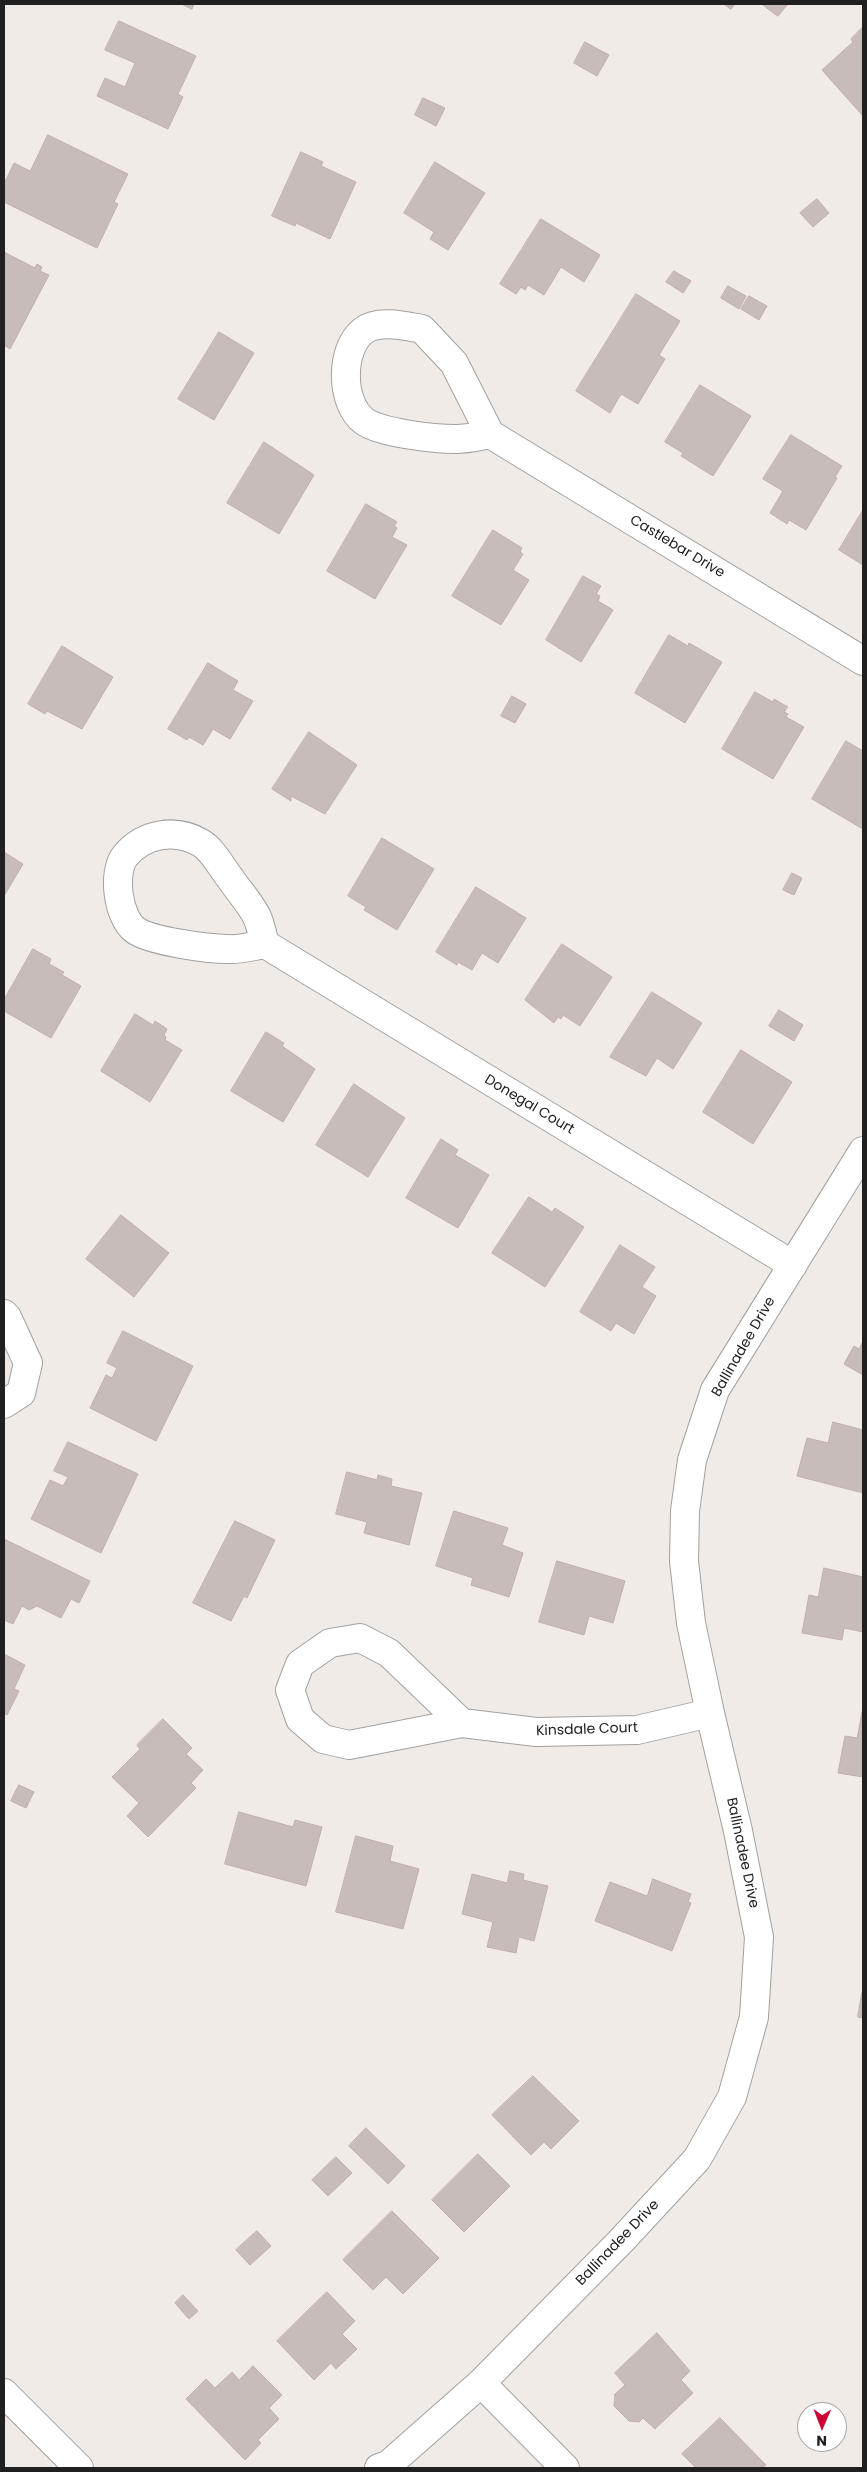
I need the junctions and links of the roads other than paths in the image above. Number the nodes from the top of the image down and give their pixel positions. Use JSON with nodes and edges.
{"nodes":[{"id":1,"x":490,"y":434,"type":"junction"},
{"id":2,"x":863,"y":661,"type":"edge"},
{"id":3,"x":265,"y":944,"type":"junction"},
{"id":4,"x":863,"y":1151,"type":"edge"},
{"id":5,"x":793,"y":1265,"type":"junction"},
{"id":6,"x":4,"y":1314,"type":"edge"},
{"id":7,"x":4,"y":1404,"type":"edge"},
{"id":8,"x":710,"y":1713,"type":"junction"},
{"id":9,"x":462,"y":1723,"type":"junction"},
{"id":10,"x":481,"y":2383,"type":"junction"},
{"id":11,"x":4,"y":2392,"type":"edge"},
{"id":12,"x":385,"y":2467,"type":"edge"},
{"id":13,"x":79,"y":2468,"type":"edge"},
{"id":14,"x":565,"y":2468,"type":"edge"}],
"edges":[{"from":1,"to":1,"type":"street"},
{"from":1,"to":2,"type":"street","name":"Castlebar Drive"},
{"from":3,"to":3,"type":"street"},
{"from":3,"to":5,"type":"street","name":"Donegal Court"},
{"from":4,"to":5,"type":"street","name":"Ballinadee Drive"},
{"from":5,"to":8,"type":"street","name":"Ballinadee Drive"},
{"from":6,"to":7,"type":"street"},
{"from":8,"to":9,"type":"street","name":"Kinsdale Court"},
{"from":8,"to":10,"type":"street","name":"Ballinadee Drive"},
{"from":9,"to":9,"type":"street","name":"Kinsdale Court"},
{"from":10,"to":12,"type":"street","name":"Ballinadee Drive"},
{"from":10,"to":14,"type":"street"},
{"from":11,"to":13,"type":"street"}]}
